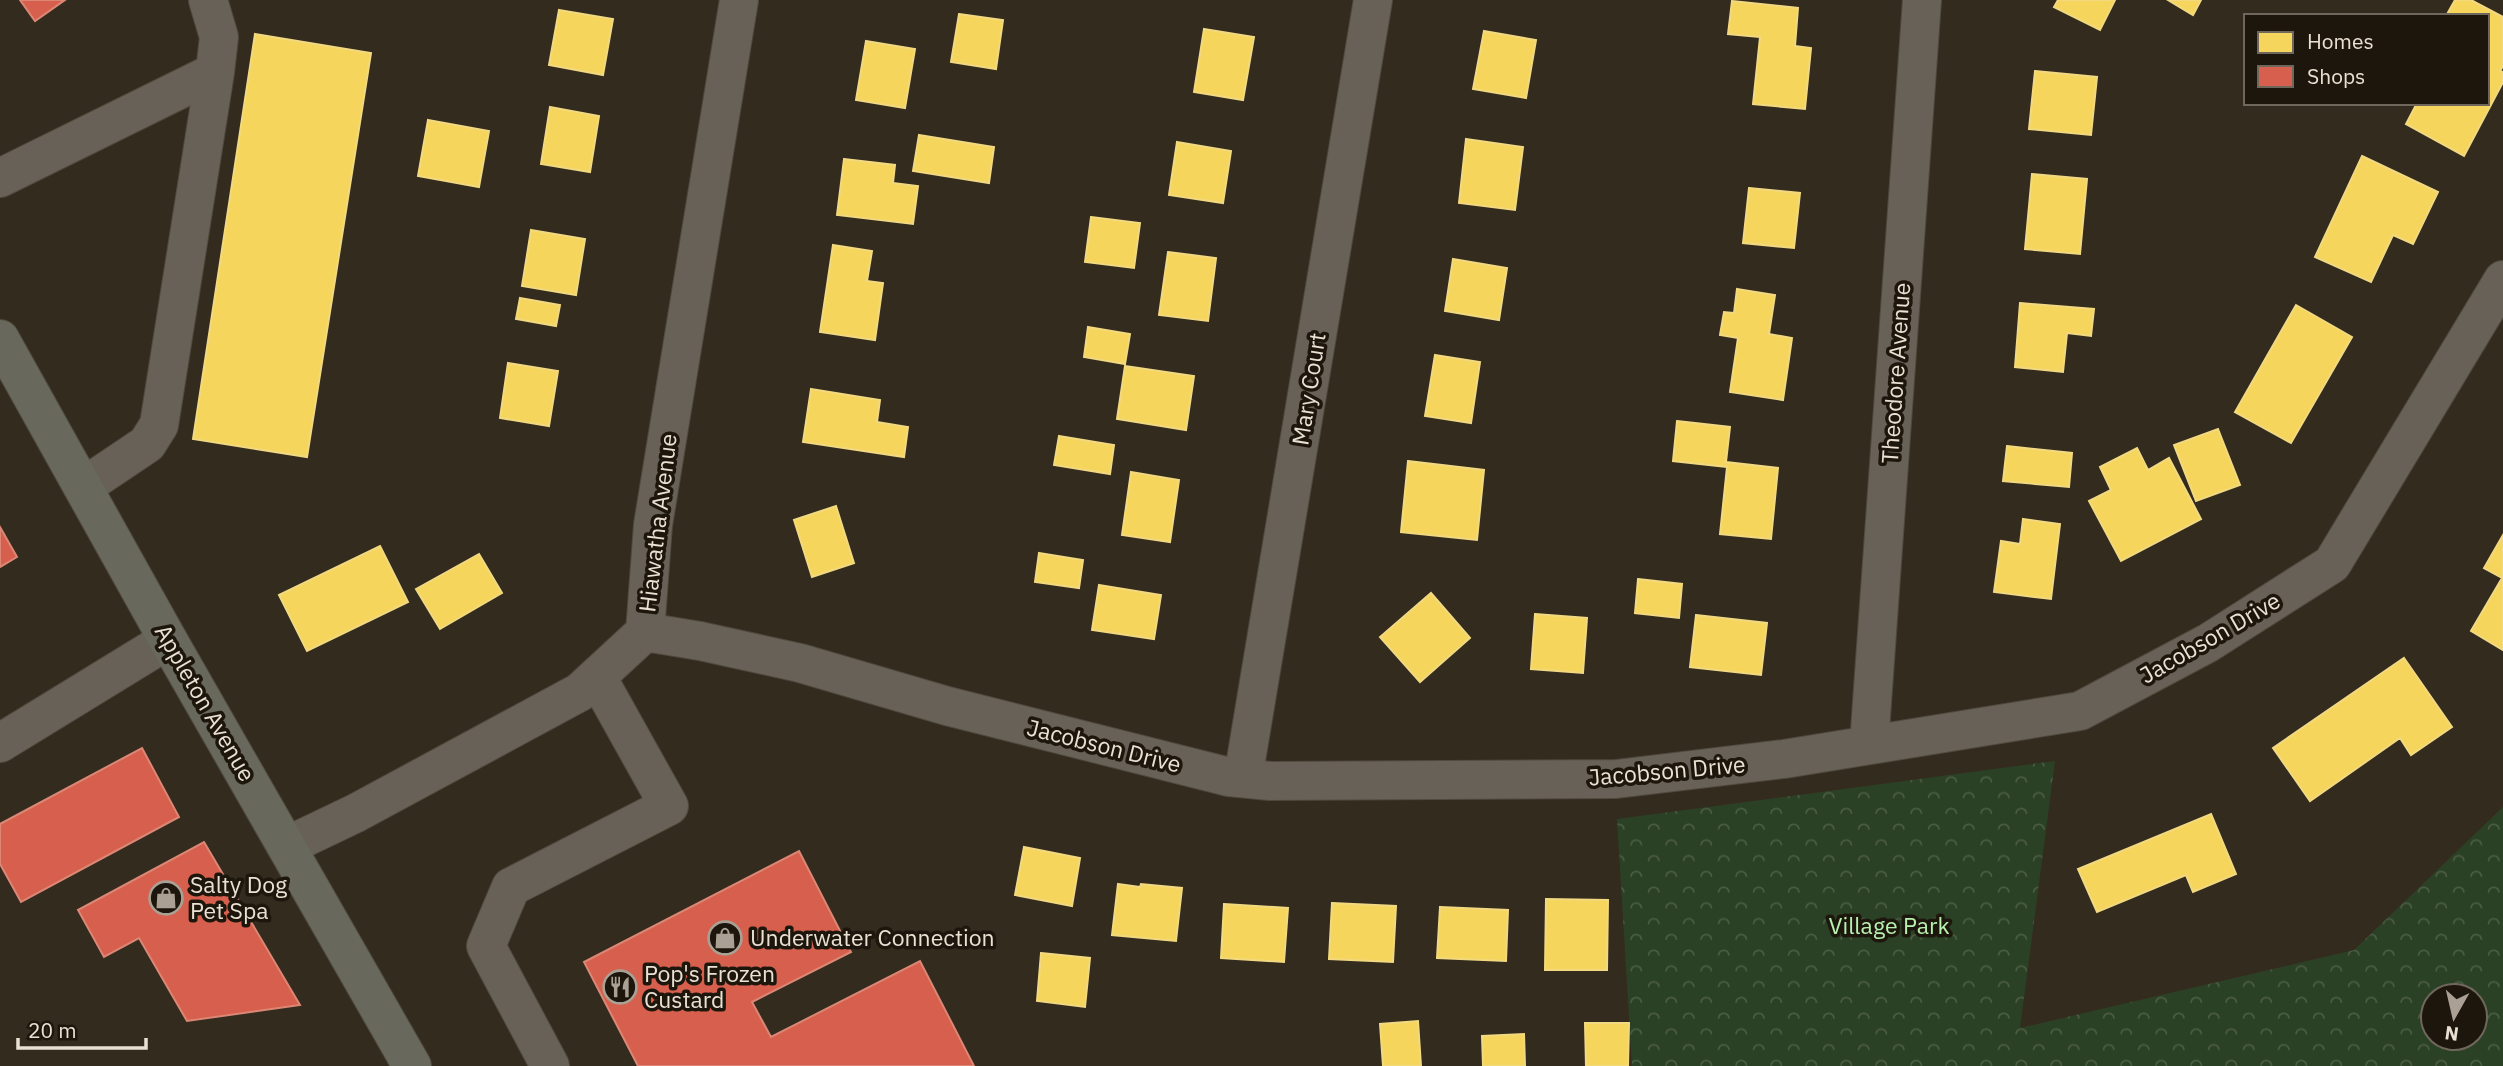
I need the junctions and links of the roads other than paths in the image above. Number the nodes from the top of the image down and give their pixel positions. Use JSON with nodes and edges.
{"nodes":[{"id":1,"x":208,"y":0,"type":"edge"},
{"id":2,"x":739,"y":0,"type":"edge"},
{"id":3,"x":1373,"y":0,"type":"edge"},
{"id":4,"x":1923,"y":0,"type":"edge"},
{"id":5,"x":215,"y":72,"type":"junction"},
{"id":6,"x":0,"y":178,"type":"edge"},
{"id":7,"x":2503,"y":281,"type":"edge"},
{"id":8,"x":0,"y":339,"type":"edge"},
{"id":9,"x":83,"y":486,"type":"junction"},
{"id":10,"x":645,"y":632,"type":"junction"},
{"id":11,"x":168,"y":640,"type":"junction"},
{"id":12,"x":597,"y":677,"type":"junction"},
{"id":13,"x":0,"y":743,"type":"edge"},
{"id":14,"x":1869,"y":745,"type":"junction"},
{"id":15,"x":1243,"y":778,"type":"junction"},
{"id":16,"x":287,"y":846,"type":"junction"},
{"id":17,"x":412,"y":1066,"type":"edge"},
{"id":18,"x":550,"y":1066,"type":"edge"}],
"edges":[{"from":1,"to":5,"type":"street"},
{"from":2,"to":10,"type":"street","name":"Hiawatha Avenue"},
{"from":3,"to":15,"type":"street","name":"Mary Court"},
{"from":4,"to":14,"type":"street","name":"Theodore Avenue"},
{"from":5,"to":6,"type":"street"},
{"from":5,"to":9,"type":"street"},
{"from":7,"to":14,"type":"street","name":"Jacobson Drive"},
{"from":8,"to":9,"type":"main road","name":"Appleton Avenue"},
{"from":9,"to":11,"type":"main road","name":"Appleton Avenue"},
{"from":10,"to":12,"type":"street","name":"Hiawatha Avenue"},
{"from":10,"to":15,"type":"street","name":"Jacobson Drive"},
{"from":11,"to":13,"type":"street"},
{"from":11,"to":16,"type":"main road","name":"Appleton Avenue"},
{"from":12,"to":16,"type":"street","name":"Hiawatha Avenue"},
{"from":12,"to":18,"type":"street"},
{"from":14,"to":15,"type":"street","name":"Jacobson Drive"},
{"from":16,"to":17,"type":"main road","name":"Appleton Avenue"}]}
